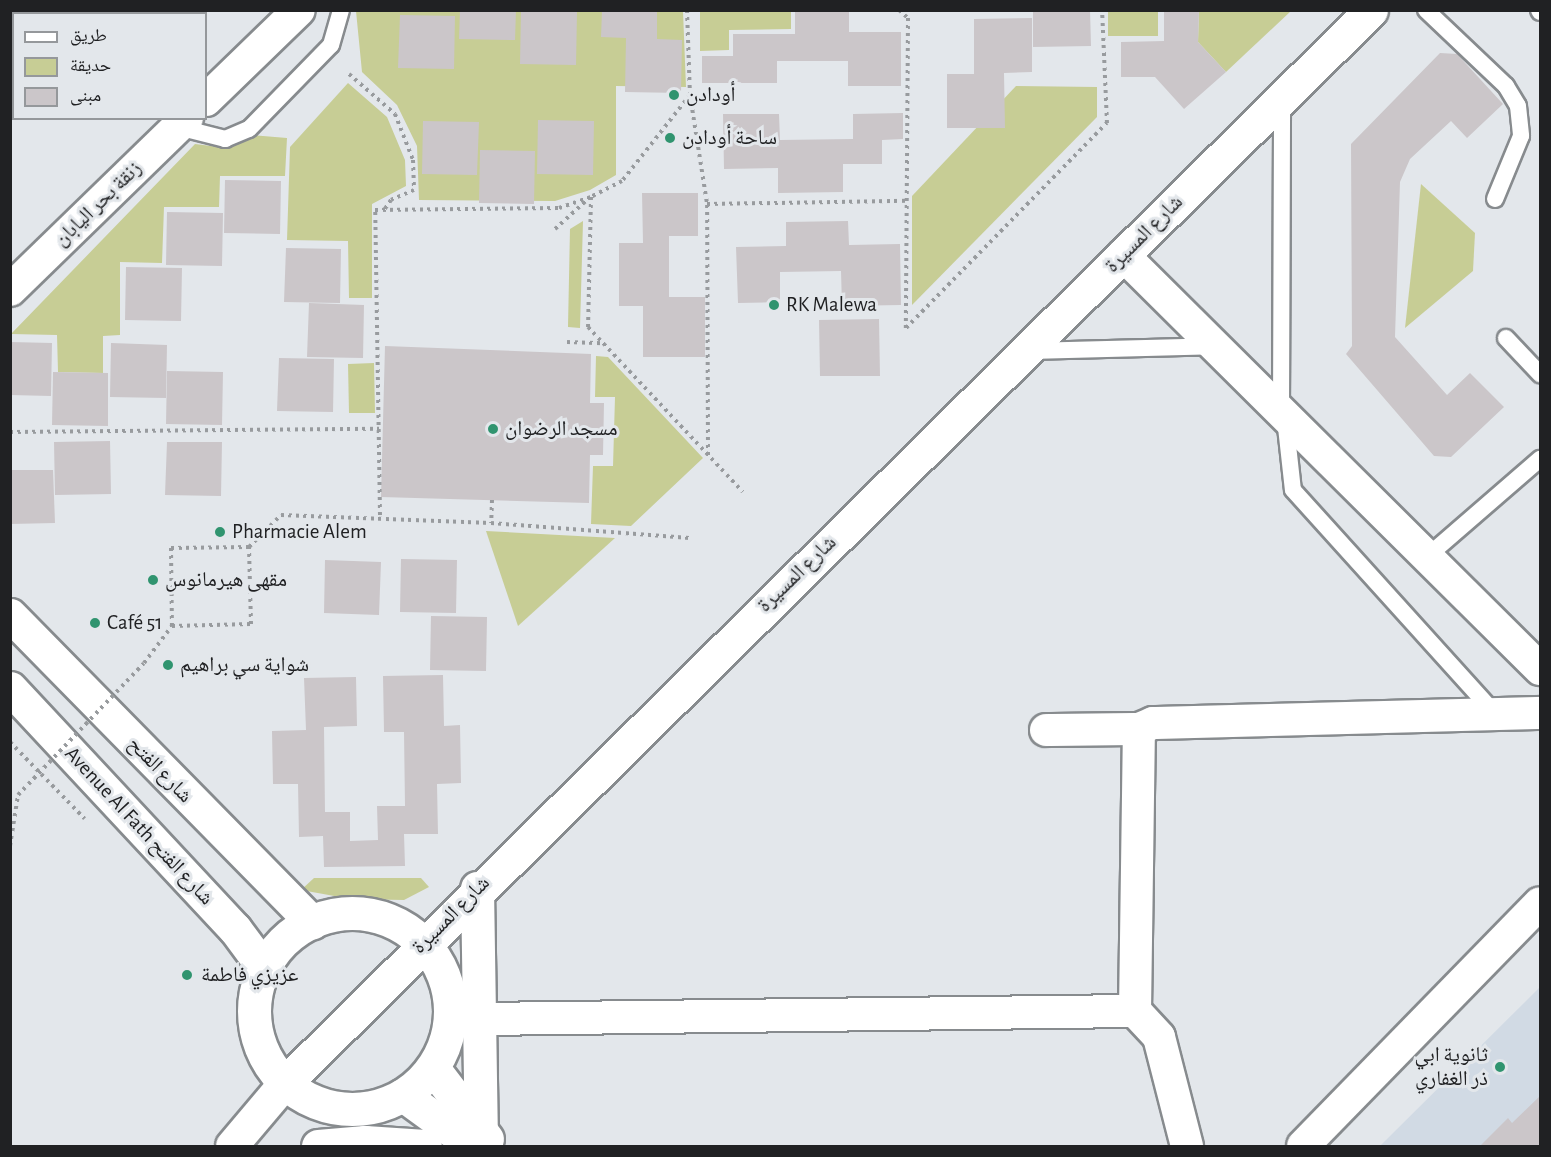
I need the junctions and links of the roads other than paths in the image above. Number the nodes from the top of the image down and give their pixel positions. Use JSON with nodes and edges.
{"nodes":[{"id":1,"x":298,"y":10,"type":"edge"},
{"id":2,"x":341,"y":10,"type":"edge"},
{"id":3,"x":1371,"y":10,"type":"edge"},
{"id":4,"x":1426,"y":10,"type":"edge"},
{"id":5,"x":207,"y":99,"type":"edge"},
{"id":6,"x":1282,"y":101,"type":"junction"},
{"id":7,"x":182,"y":123,"type":"edge"},
{"id":8,"x":1495,"y":199,"type":"dead end"},
{"id":9,"x":1123,"y":255,"type":"junction"},
{"id":10,"x":10,"y":290,"type":"edge"},
{"id":11,"x":1506,"y":338,"type":"dead end"},
{"id":12,"x":1219,"y":346,"type":"junction"},
{"id":13,"x":1026,"y":351,"type":"junction"},
{"id":14,"x":1540,"y":374,"type":"edge"},
{"id":15,"x":1283,"y":412,"type":"junction"},
{"id":16,"x":1540,"y":459,"type":"edge"},
{"id":17,"x":1429,"y":555,"type":"junction"},
{"id":18,"x":10,"y":615,"type":"edge"},
{"id":19,"x":1540,"y":669,"type":"edge"},
{"id":20,"x":10,"y":688,"type":"edge"},
{"id":21,"x":1540,"y":713,"type":"edge"},
{"id":22,"x":1497,"y":716,"type":"junction"},
{"id":23,"x":1139,"y":729,"type":"junction"},
{"id":24,"x":1046,"y":730,"type":"dead end"},
{"id":25,"x":477,"y":888,"type":"junction"},
{"id":26,"x":1540,"y":903,"type":"edge"},
{"id":27,"x":312,"y":922,"type":"junction"},
{"id":28,"x":423,"y":943,"type":"junction"},
{"id":29,"x":264,"y":968,"type":"junction"},
{"id":30,"x":1135,"y":1011,"type":"junction"},
{"id":31,"x":480,"y":1019,"type":"junction"},
{"id":32,"x":432,"y":1068,"type":"junction"},
{"id":33,"x":286,"y":1082,"type":"junction"},
{"id":34,"x":403,"y":1095,"type":"junction"},
{"id":35,"x":483,"y":1142,"type":"edge"},
{"id":36,"x":232,"y":1146,"type":"edge"},
{"id":37,"x":318,"y":1146,"type":"edge"},
{"id":38,"x":425,"y":1146,"type":"edge"},
{"id":39,"x":1187,"y":1146,"type":"edge"},
{"id":40,"x":1303,"y":1146,"type":"edge"}],
"edges":[{"from":1,"to":5,"type":"street"},
{"from":2,"to":7,"type":"lane"},
{"from":3,"to":6,"type":"street","name":"شارع المسيرة"},
{"from":4,"to":8,"type":"lane"},
{"from":6,"to":9,"type":"street","name":"شارع المسيرة"},
{"from":6,"to":15,"type":"lane"},
{"from":7,"to":10,"type":"street","name":"زنقة بحر اليابان"},
{"from":9,"to":12,"type":"street"},
{"from":9,"to":13,"type":"street","name":"شارع المسيرة"},
{"from":11,"to":14,"type":"lane"},
{"from":12,"to":13,"type":"lane"},
{"from":12,"to":15,"type":"street"},
{"from":13,"to":25,"type":"street","name":"شارع المسيرة"},
{"from":15,"to":17,"type":"street"},
{"from":15,"to":22,"type":"lane"},
{"from":16,"to":17,"type":"lane"},
{"from":17,"to":19,"type":"street"},
{"from":18,"to":27,"type":"street","name":"شارع الفتح"},
{"from":20,"to":29,"type":"street","name":"Avenue Al Fath شارع الفتح"},
{"from":21,"to":22,"type":"street"},
{"from":22,"to":23,"type":"street"},
{"from":23,"to":24,"type":"street"},
{"from":23,"to":30,"type":"street"},
{"from":25,"to":28,"type":"street","name":"شارع المسيرة"},
{"from":25,"to":31,"type":"street"},
{"from":26,"to":40,"type":"street"},
{"from":27,"to":28,"type":"street"},
{"from":27,"to":29,"type":"street"},
{"from":28,"to":32,"type":"street"},
{"from":28,"to":33,"type":"street","name":"شارع المسيرة"},
{"from":29,"to":33,"type":"street"},
{"from":30,"to":31,"type":"street"},
{"from":30,"to":39,"type":"street"},
{"from":31,"to":35,"type":"street"},
{"from":32,"to":34,"type":"street"},
{"from":32,"to":35,"type":"street"},
{"from":33,"to":34,"type":"street"},
{"from":33,"to":36,"type":"street","name":"شارع المسيرة"},
{"from":34,"to":35,"type":"street"},
{"from":37,"to":38,"type":"street"}]}
